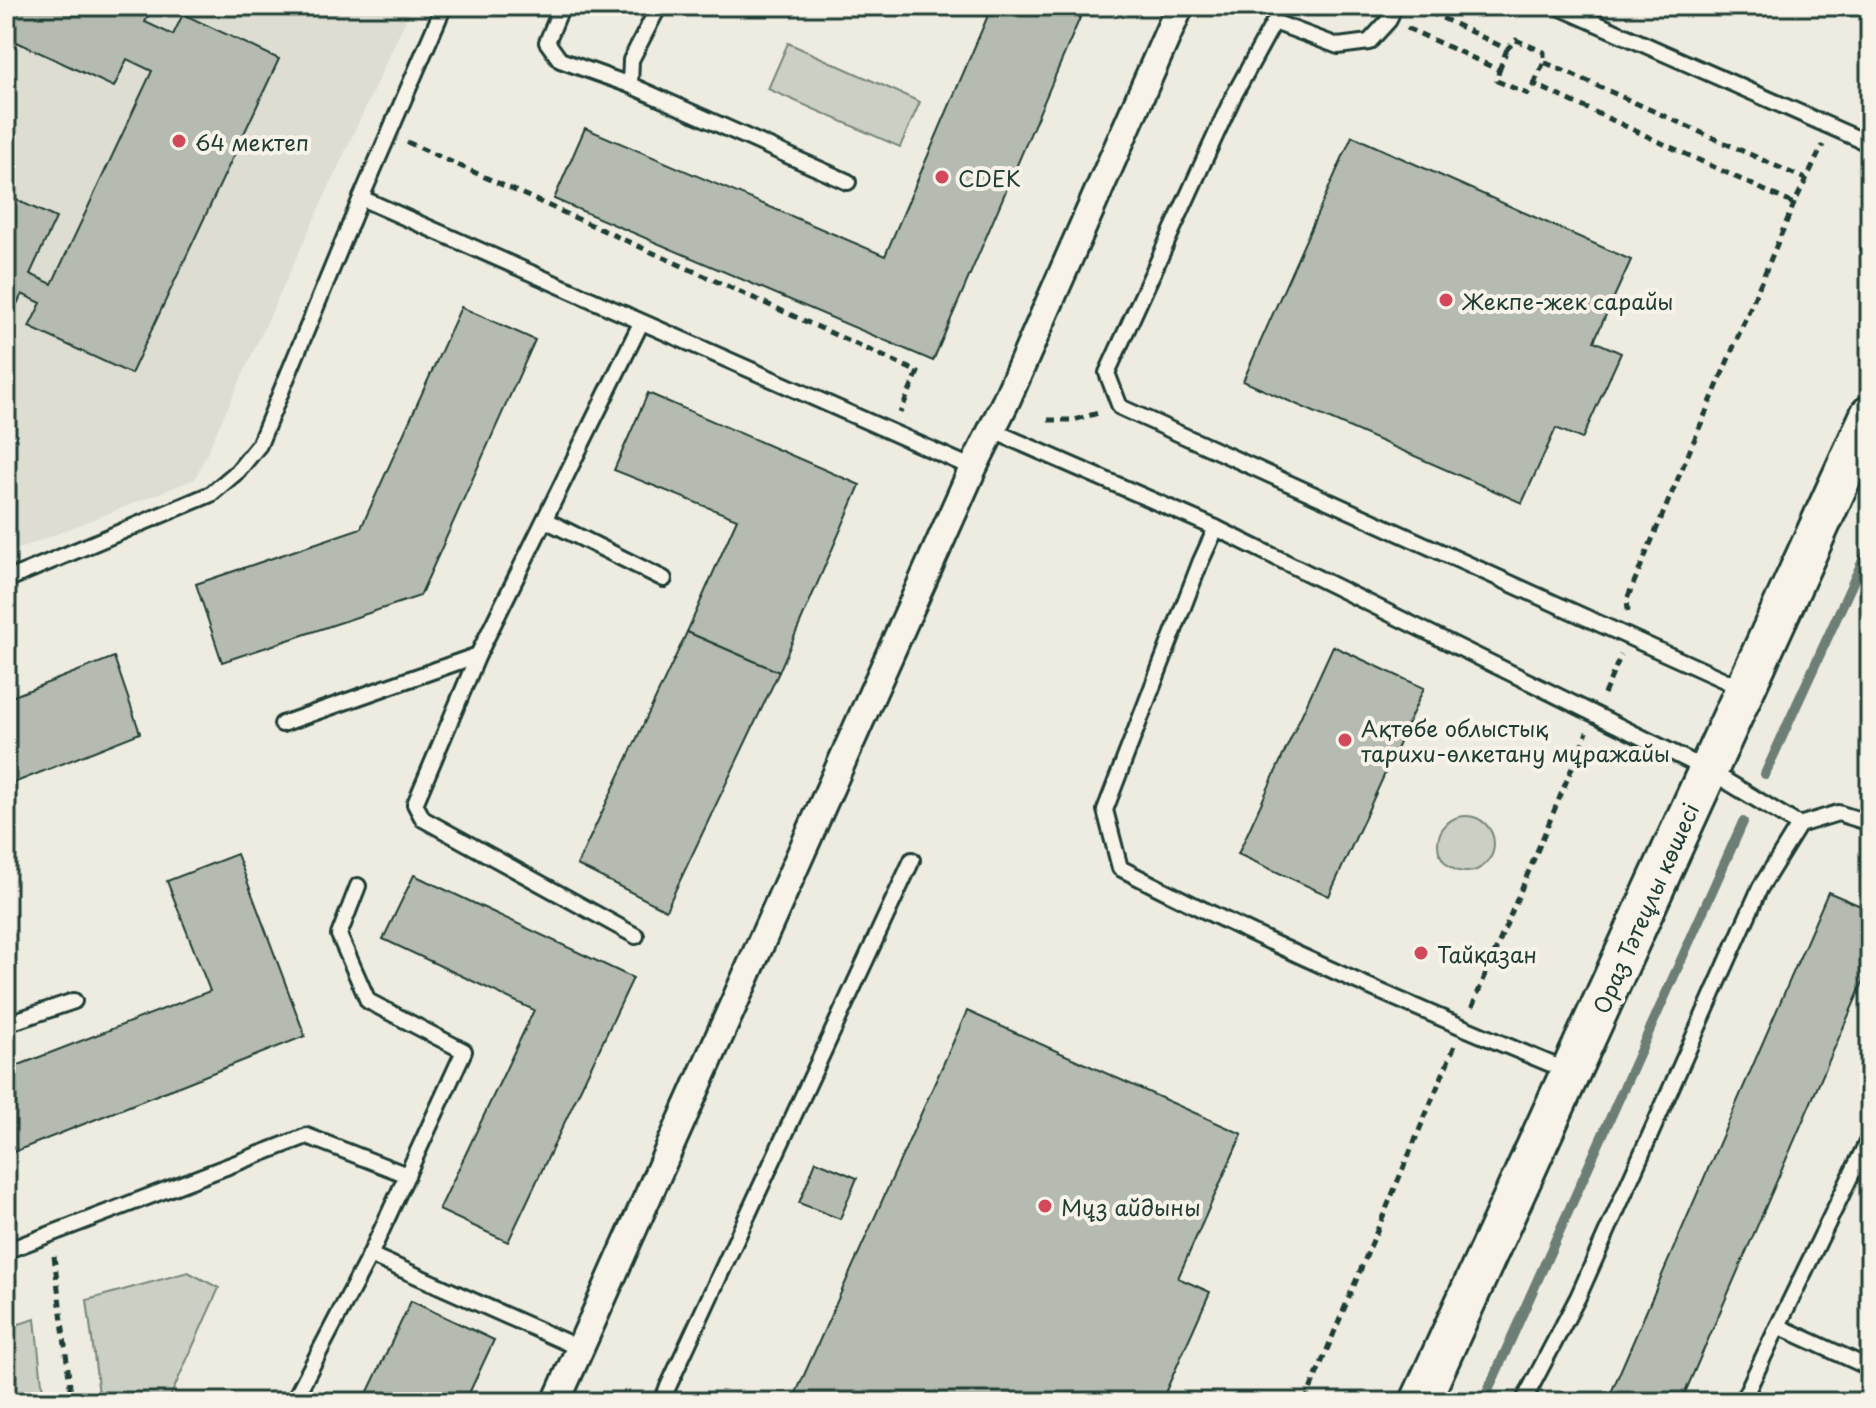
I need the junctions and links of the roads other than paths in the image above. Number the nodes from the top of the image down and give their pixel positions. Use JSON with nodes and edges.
{"nodes":[{"id":1,"x":444,"y":6,"type":"edge"},
{"id":2,"x":562,"y":6,"type":"edge"},
{"id":3,"x":659,"y":6,"type":"edge"},
{"id":4,"x":1180,"y":6,"type":"edge"},
{"id":5,"x":1557,"y":6,"type":"edge"},
{"id":6,"x":1392,"y":13,"type":"edge"},
{"id":7,"x":630,"y":85,"type":"junction"},
{"id":8,"x":1870,"y":144,"type":"edge"},
{"id":9,"x":848,"y":182,"type":"dead end"},
{"id":10,"x":361,"y":198,"type":"junction"},
{"id":11,"x":641,"y":323,"type":"junction"},
{"id":12,"x":1870,"y":415,"type":"edge"},
{"id":13,"x":991,"y":430,"type":"junction"},
{"id":14,"x":973,"y":468,"type":"junction"},
{"id":15,"x":545,"y":520,"type":"junction"},
{"id":16,"x":1216,"y":528,"type":"junction"},
{"id":17,"x":664,"y":579,"type":"dead end"},
{"id":18,"x":6,"y":580,"type":"edge"},
{"id":19,"x":478,"y":655,"type":"junction"},
{"id":20,"x":1745,"y":690,"type":"junction"},
{"id":21,"x":282,"y":724,"type":"dead end"},
{"id":22,"x":1708,"y":770,"type":"junction"},
{"id":23,"x":1870,"y":823,"type":"edge"},
{"id":24,"x":1799,"y":825,"type":"junction"},
{"id":25,"x":912,"y":860,"type":"dead end"},
{"id":26,"x":358,"y":886,"type":"dead end"},
{"id":27,"x":636,"y":936,"type":"dead end"},
{"id":28,"x":74,"y":1001,"type":"dead end"},
{"id":29,"x":6,"y":1024,"type":"edge"},
{"id":30,"x":1571,"y":1072,"type":"junction"},
{"id":31,"x":1870,"y":1136,"type":"edge"},
{"id":32,"x":407,"y":1175,"type":"junction"},
{"id":33,"x":6,"y":1251,"type":"edge"},
{"id":34,"x":370,"y":1255,"type":"junction"},
{"id":35,"x":1778,"y":1326,"type":"junction"},
{"id":36,"x":579,"y":1348,"type":"junction"},
{"id":37,"x":1870,"y":1368,"type":"edge"},
{"id":38,"x":1427,"y":1400,"type":"edge"},
{"id":39,"x":293,"y":1402,"type":"edge"},
{"id":40,"x":556,"y":1402,"type":"edge"},
{"id":41,"x":661,"y":1402,"type":"edge"},
{"id":42,"x":1523,"y":1402,"type":"edge"},
{"id":43,"x":1742,"y":1402,"type":"edge"}],
"edges":[{"from":1,"to":10,"type":"lane"},
{"from":2,"to":7,"type":"lane"},
{"from":3,"to":7,"type":"lane"},
{"from":4,"to":13,"type":"street"},
{"from":5,"to":8,"type":"lane"},
{"from":6,"to":20,"type":"lane"},
{"from":7,"to":9,"type":"lane"},
{"from":10,"to":11,"type":"lane"},
{"from":10,"to":18,"type":"lane"},
{"from":11,"to":14,"type":"lane"},
{"from":11,"to":15,"type":"lane"},
{"from":12,"to":20,"type":"street","name":"Ораз Тәтеұлы көшесі"},
{"from":13,"to":14,"type":"street"},
{"from":13,"to":16,"type":"lane"},
{"from":14,"to":36,"type":"street"},
{"from":15,"to":17,"type":"lane"},
{"from":15,"to":19,"type":"lane"},
{"from":16,"to":22,"type":"lane"},
{"from":16,"to":30,"type":"lane"},
{"from":19,"to":21,"type":"lane"},
{"from":19,"to":27,"type":"lane"},
{"from":20,"to":22,"type":"street","name":"Ораз Тәтеұлы көшесі"},
{"from":22,"to":24,"type":"lane"},
{"from":22,"to":30,"type":"street","name":"Ораз Тәтеұлы көшесі"},
{"from":23,"to":24,"type":"lane"},
{"from":24,"to":42,"type":"lane"},
{"from":25,"to":41,"type":"lane"},
{"from":26,"to":32,"type":"lane"},
{"from":28,"to":29,"type":"lane"},
{"from":30,"to":38,"type":"street","name":"Ораз Тәтеұлы көшесі"},
{"from":31,"to":35,"type":"lane"},
{"from":32,"to":33,"type":"lane"},
{"from":32,"to":34,"type":"lane"},
{"from":34,"to":36,"type":"lane"},
{"from":34,"to":39,"type":"lane"},
{"from":35,"to":37,"type":"lane"},
{"from":35,"to":43,"type":"lane"},
{"from":36,"to":40,"type":"street"}]}
